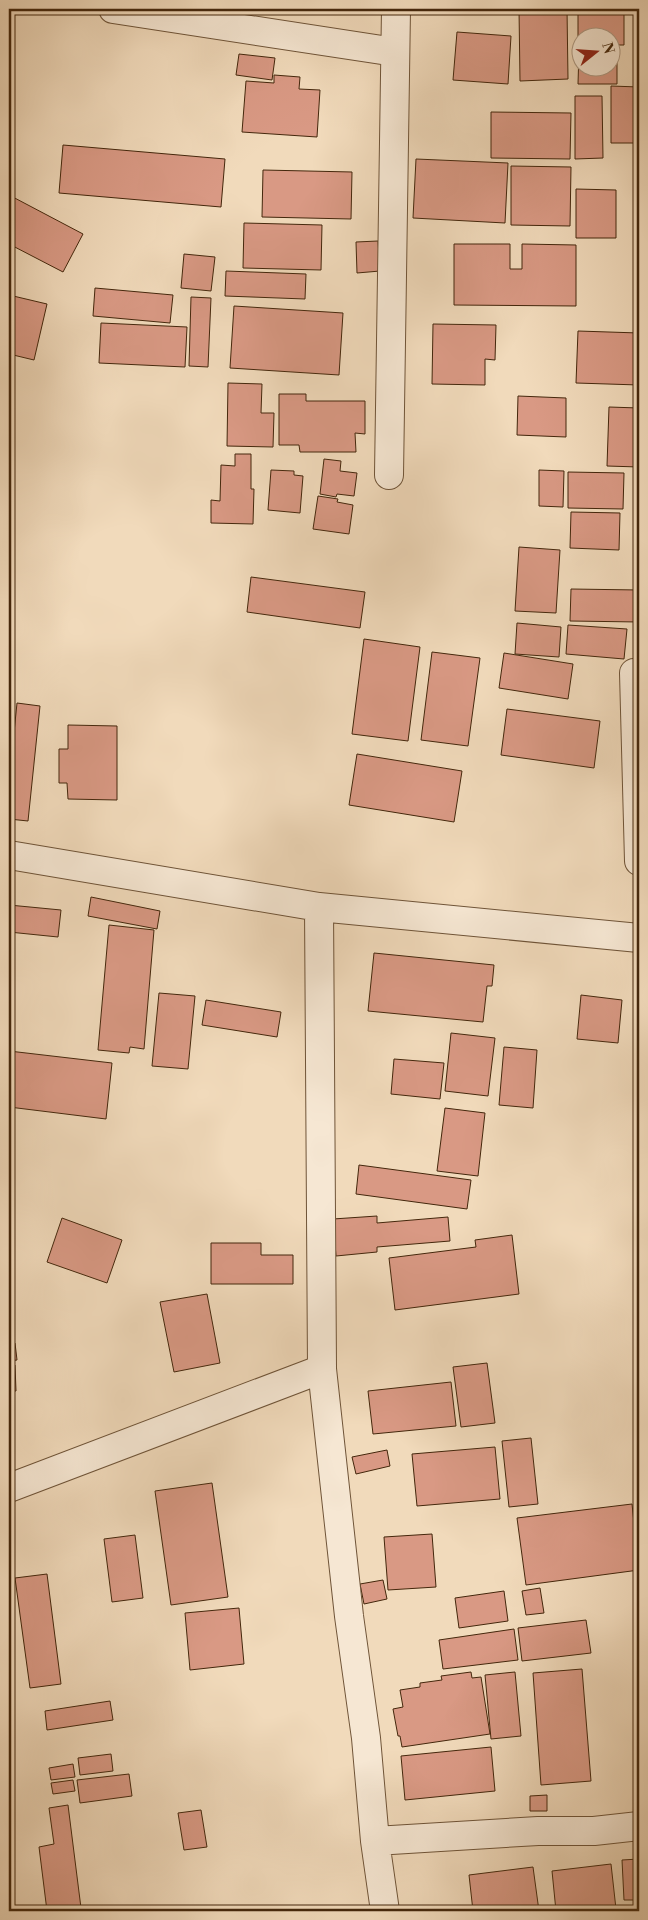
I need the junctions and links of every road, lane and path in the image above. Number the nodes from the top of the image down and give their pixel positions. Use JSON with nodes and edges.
{"nodes":[{"id":1,"x":113,"y":9,"type":"edge"},
{"id":2,"x":396,"y":9,"type":"edge"},
{"id":3,"x":395,"y":52,"type":"junction"},
{"id":4,"x":389,"y":475,"type":"dead end"},
{"id":5,"x":634,"y":673,"type":"dead end"},
{"id":6,"x":9,"y":855,"type":"edge"},
{"id":7,"x":639,"y":861,"type":"edge"},
{"id":8,"x":318,"y":907,"type":"junction"},
{"id":9,"x":639,"y":938,"type":"edge"},
{"id":10,"x":322,"y":1369,"type":"junction"},
{"id":11,"x":9,"y":1488,"type":"edge"},
{"id":12,"x":639,"y":1826,"type":"edge"},
{"id":13,"x":375,"y":1841,"type":"junction"},
{"id":14,"x":385,"y":1911,"type":"edge"}],
"edges":[{"from":1,"to":3,"type":"street"},
{"from":2,"to":3,"type":"street"},
{"from":3,"to":4,"type":"street"},
{"from":5,"to":7,"type":"street"},
{"from":6,"to":8,"type":"street"},
{"from":8,"to":9,"type":"street"},
{"from":8,"to":10,"type":"street"},
{"from":10,"to":11,"type":"street"},
{"from":10,"to":13,"type":"street"},
{"from":12,"to":13,"type":"street"},
{"from":13,"to":14,"type":"street"}]}
